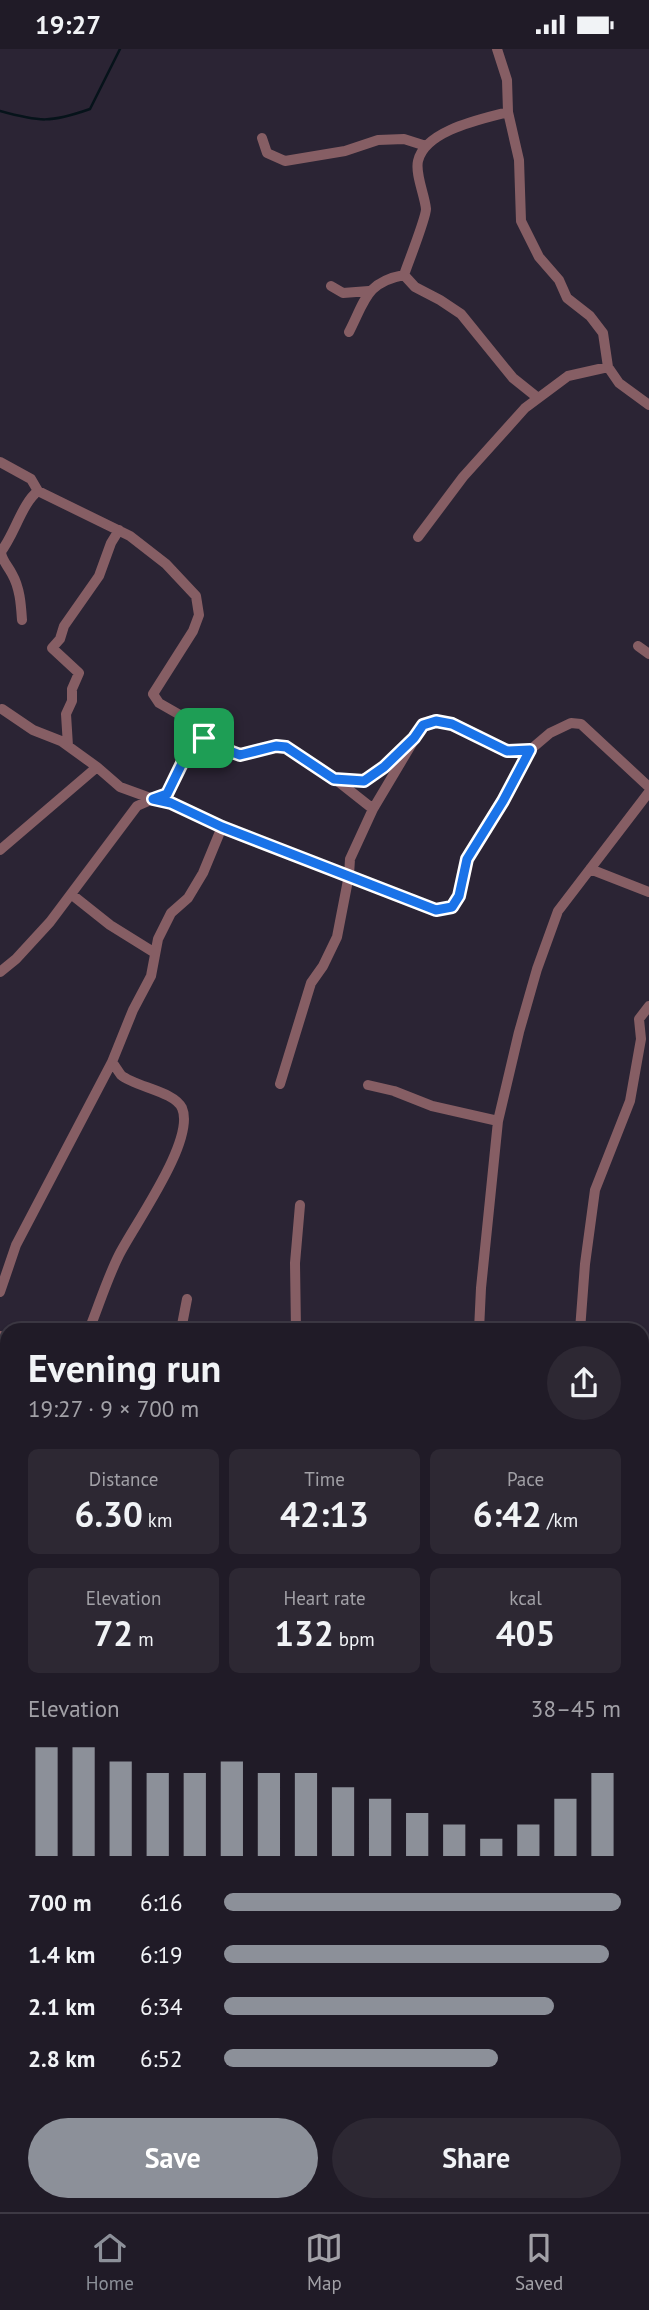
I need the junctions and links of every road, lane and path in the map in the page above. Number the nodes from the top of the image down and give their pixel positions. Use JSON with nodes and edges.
{"nodes":[{"id":1,"x":497,"y":49,"type":"edge"},
{"id":2,"x":509,"y":112,"type":"junction"},
{"id":3,"x":262,"y":138,"type":"dead end"},
{"id":4,"x":426,"y":146,"type":"junction"},
{"id":5,"x":404,"y":275,"type":"junction"},
{"id":6,"x":331,"y":286,"type":"dead end"},
{"id":7,"x":369,"y":292,"type":"junction"},
{"id":8,"x":349,"y":332,"type":"dead end"},
{"id":9,"x":608,"y":367,"type":"junction"},
{"id":10,"x":538,"y":398,"type":"junction"},
{"id":11,"x":649,"y":405,"type":"edge"},
{"id":12,"x":0,"y":462,"type":"edge"},
{"id":13,"x":38,"y":491,"type":"junction"},
{"id":14,"x":119,"y":530,"type":"junction"},
{"id":15,"x":418,"y":537,"type":"dead end"},
{"id":16,"x":1,"y":553,"type":"edge"},
{"id":17,"x":22,"y":620,"type":"dead end"},
{"id":18,"x":638,"y":646,"type":"dead end"},
{"id":19,"x":649,"y":655,"type":"edge"},
{"id":20,"x":2,"y":709,"type":"dead end"},
{"id":21,"x":204,"y":738,"type":"junction"},
{"id":22,"x":414,"y":738,"type":"junction"},
{"id":23,"x":68,"y":746,"type":"junction"},
{"id":24,"x":530,"y":750,"type":"junction"},
{"id":25,"x":97,"y":767,"type":"junction"},
{"id":26,"x":334,"y":779,"type":"junction"},
{"id":27,"x":649,"y":789,"type":"edge"},
{"id":28,"x":153,"y":799,"type":"junction"},
{"id":29,"x":373,"y":809,"type":"junction"},
{"id":30,"x":222,"y":827,"type":"junction"},
{"id":31,"x":0,"y":850,"type":"edge"},
{"id":32,"x":590,"y":869,"type":"junction"},
{"id":33,"x":349,"y":875,"type":"junction"},
{"id":34,"x":649,"y":892,"type":"edge"},
{"id":35,"x":71,"y":894,"type":"junction"},
{"id":36,"x":155,"y":953,"type":"junction"},
{"id":37,"x":0,"y":972,"type":"edge"},
{"id":38,"x":649,"y":1006,"type":"edge"},
{"id":39,"x":112,"y":1062,"type":"junction"},
{"id":40,"x":280,"y":1084,"type":"dead end"},
{"id":41,"x":368,"y":1085,"type":"dead end"},
{"id":42,"x":498,"y":1121,"type":"junction"},
{"id":43,"x":300,"y":1205,"type":"dead end"},
{"id":44,"x":0,"y":1291,"type":"edge"},
{"id":45,"x":187,"y":1299,"type":"dead end"},
{"id":46,"x":92,"y":1323,"type":"edge"},
{"id":47,"x":182,"y":1323,"type":"edge"},
{"id":48,"x":296,"y":1323,"type":"edge"},
{"id":49,"x":479,"y":1323,"type":"edge"},
{"id":50,"x":581,"y":1323,"type":"edge"}],
"edges":[{"from":1,"to":2,"type":"street"},
{"from":2,"to":4,"type":"street"},
{"from":2,"to":9,"type":"street"},
{"from":3,"to":4,"type":"street"},
{"from":4,"to":5,"type":"street"},
{"from":5,"to":7,"type":"street"},
{"from":5,"to":10,"type":"street"},
{"from":6,"to":7,"type":"street"},
{"from":7,"to":8,"type":"street"},
{"from":9,"to":10,"type":"street"},
{"from":9,"to":11,"type":"street"},
{"from":10,"to":15,"type":"street"},
{"from":12,"to":13,"type":"street"},
{"from":13,"to":14,"type":"street"},
{"from":13,"to":16,"type":"street"},
{"from":14,"to":21,"type":"street"},
{"from":14,"to":23,"type":"street"},
{"from":16,"to":17,"type":"street"},
{"from":18,"to":19,"type":"street"},
{"from":20,"to":23,"type":"street"},
{"from":21,"to":26,"type":"street"},
{"from":21,"to":28,"type":"street"},
{"from":22,"to":24,"type":"street"},
{"from":22,"to":26,"type":"street"},
{"from":22,"to":29,"type":"street"},
{"from":23,"to":25,"type":"street"},
{"from":24,"to":27,"type":"street"},
{"from":24,"to":33,"type":"street"},
{"from":25,"to":28,"type":"street"},
{"from":25,"to":31,"type":"street"},
{"from":26,"to":29,"type":"street"},
{"from":27,"to":32,"type":"street"},
{"from":28,"to":30,"type":"street"},
{"from":28,"to":35,"type":"street"},
{"from":29,"to":33,"type":"street"},
{"from":30,"to":33,"type":"street"},
{"from":30,"to":36,"type":"street"},
{"from":32,"to":34,"type":"street"},
{"from":32,"to":42,"type":"street"},
{"from":33,"to":40,"type":"street"},
{"from":35,"to":36,"type":"street"},
{"from":35,"to":37,"type":"street"},
{"from":36,"to":39,"type":"street"},
{"from":38,"to":50,"type":"street"},
{"from":39,"to":44,"type":"street"},
{"from":39,"to":46,"type":"street"},
{"from":41,"to":42,"type":"street"},
{"from":42,"to":49,"type":"street"},
{"from":43,"to":48,"type":"street"},
{"from":45,"to":47,"type":"street"}]}
